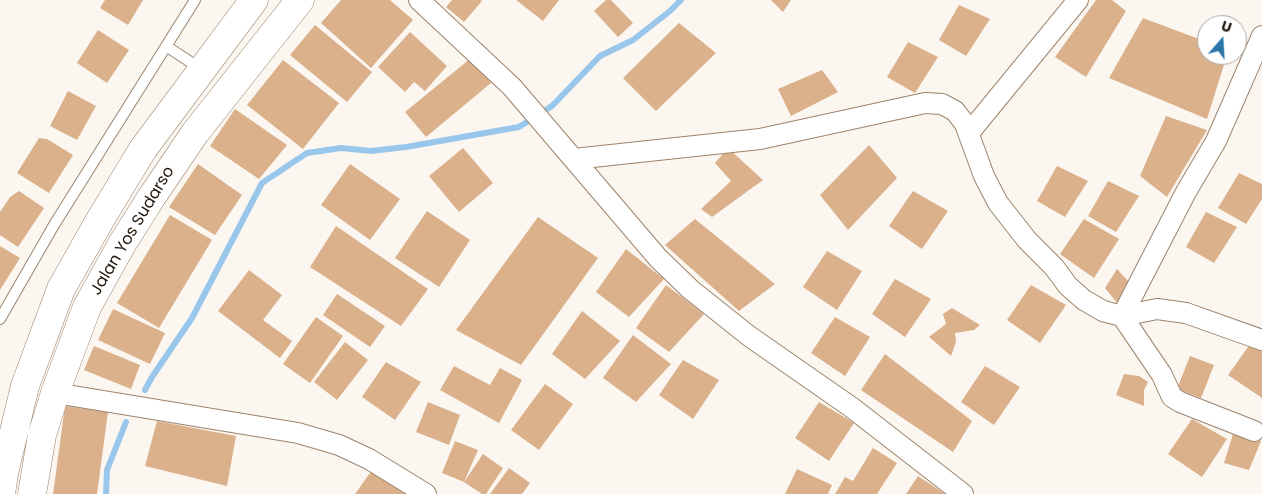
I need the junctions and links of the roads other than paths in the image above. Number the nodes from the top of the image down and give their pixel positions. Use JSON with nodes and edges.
{"nodes":[{"id":1,"x":195,"y":0,"type":"edge"},
{"id":2,"x":254,"y":0,"type":"edge"},
{"id":3,"x":300,"y":0,"type":"edge"},
{"id":4,"x":419,"y":0,"type":"edge"},
{"id":5,"x":1078,"y":0,"type":"edge"},
{"id":6,"x":1262,"y":36,"type":"edge"},
{"id":7,"x":166,"y":46,"type":"junction"},
{"id":8,"x":202,"y":70,"type":"junction"},
{"id":9,"x":969,"y":132,"type":"junction"},
{"id":10,"x":574,"y":159,"type":"junction"},
{"id":11,"x":61,"y":289,"type":"junction"},
{"id":12,"x":87,"y":307,"type":"junction"},
{"id":13,"x":1122,"y":316,"type":"junction"},
{"id":14,"x":0,"y":318,"type":"edge"},
{"id":15,"x":1262,"y":340,"type":"edge"},
{"id":16,"x":56,"y":393,"type":"junction"},
{"id":17,"x":1254,"y":431,"type":"dead end"},
{"id":18,"x":1,"y":494,"type":"edge"},
{"id":19,"x":32,"y":494,"type":"edge"},
{"id":20,"x":426,"y":494,"type":"edge"},
{"id":21,"x":963,"y":494,"type":"edge"}],
"edges":[{"from":1,"to":7,"type":"lane"},
{"from":2,"to":8,"type":"highway","name":"Jalan Yos Sudarso"},
{"from":3,"to":12,"type":"highway","name":"Jalan Yos Sudarso"},
{"from":4,"to":10,"type":"street"},
{"from":5,"to":9,"type":"street"},
{"from":6,"to":13,"type":"street"},
{"from":7,"to":8,"type":"lane"},
{"from":7,"to":14,"type":"lane"},
{"from":8,"to":11,"type":"highway","name":"Jalan Yos Sudarso"},
{"from":9,"to":10,"type":"street"},
{"from":9,"to":13,"type":"street"},
{"from":10,"to":21,"type":"street"},
{"from":11,"to":12,"type":"highway"},
{"from":11,"to":18,"type":"highway","name":"Jalan Yos Sudarso"},
{"from":12,"to":16,"type":"highway","name":"Jalan Yos Sudarso"},
{"from":13,"to":15,"type":"street"},
{"from":13,"to":17,"type":"street"},
{"from":16,"to":19,"type":"highway","name":"Jalan Yos Sudarso"},
{"from":16,"to":20,"type":"street"}]}
